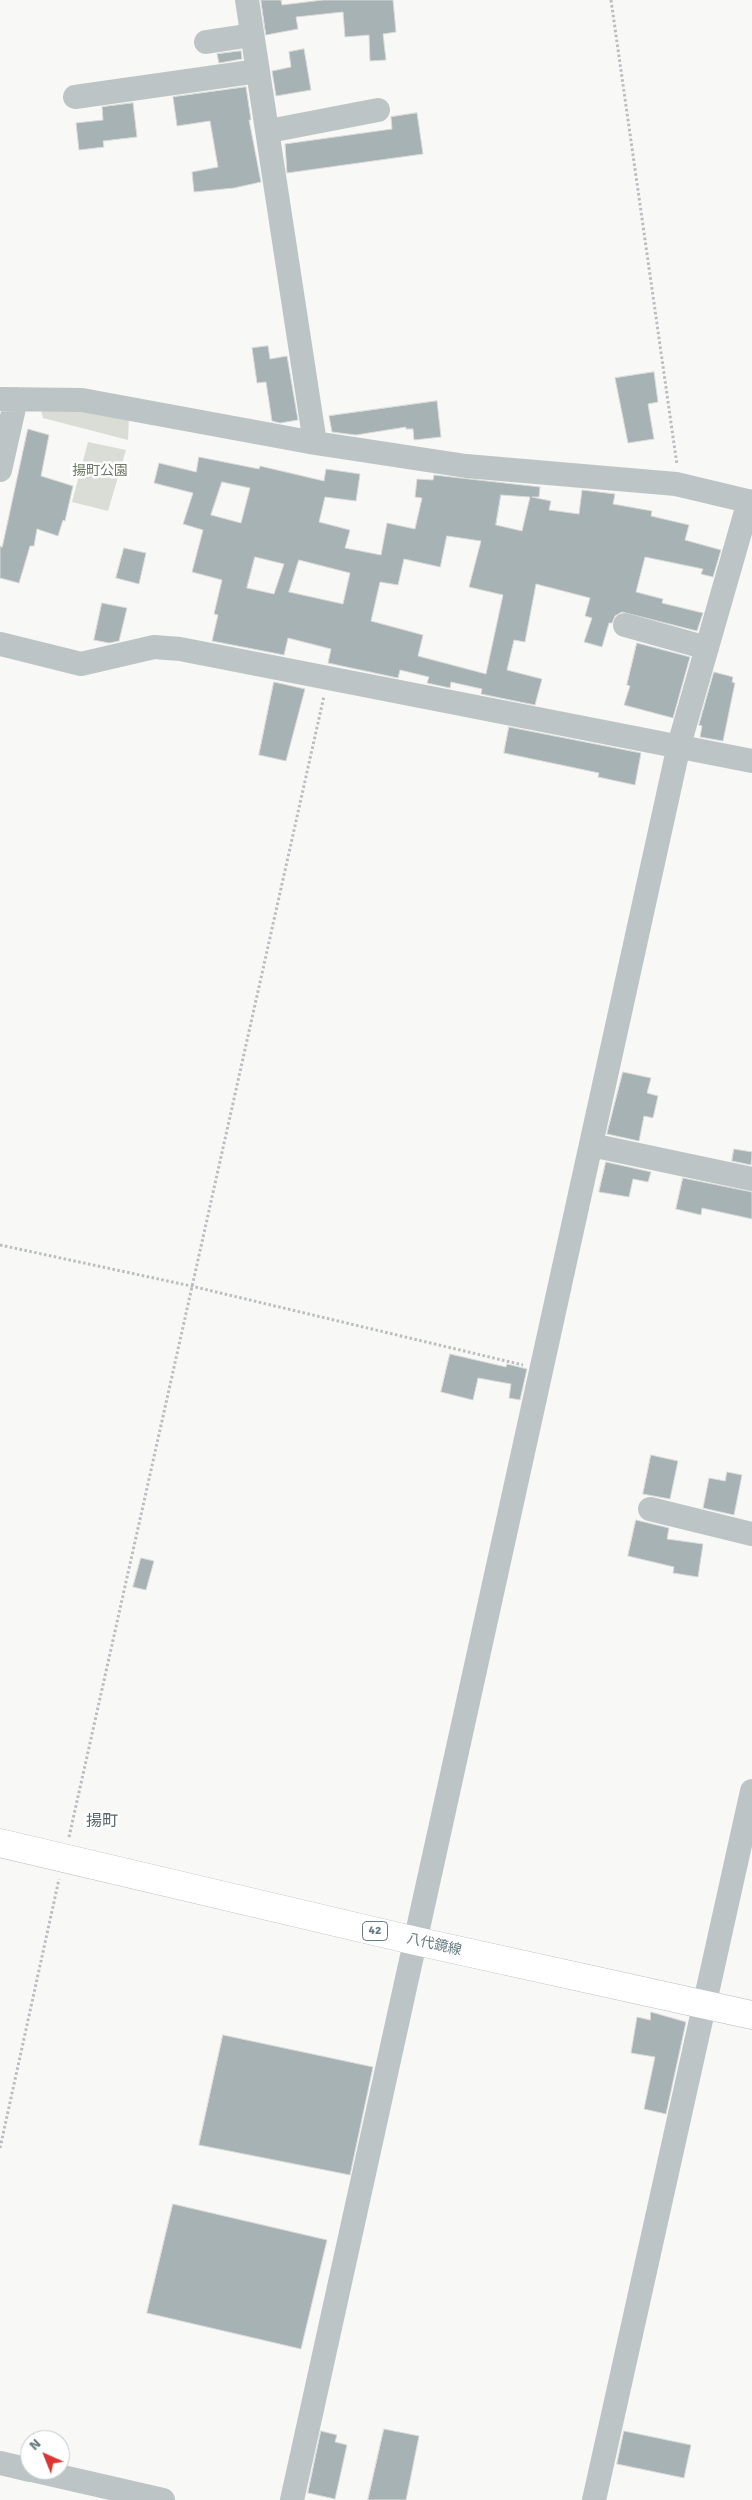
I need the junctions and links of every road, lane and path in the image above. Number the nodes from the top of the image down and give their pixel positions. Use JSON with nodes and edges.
{"nodes":[{"id":1,"x":248,"y":0,"type":"edge"},
{"id":2,"x":611,"y":0,"type":"edge"},
{"id":3,"x":252,"y":36,"type":"junction"},
{"id":4,"x":206,"y":42,"type":"dead end"},
{"id":5,"x":258,"y":71,"type":"junction"},
{"id":6,"x":75,"y":96,"type":"dead end"},
{"id":7,"x":378,"y":110,"type":"dead end"},
{"id":8,"x":269,"y":131,"type":"junction"},
{"id":9,"x":8,"y":399,"type":"edge"},
{"id":10,"x":315,"y":443,"type":"junction"},
{"id":11,"x":677,"y":466,"type":"dead end"},
{"id":12,"x":0,"y":470,"type":"edge"},
{"id":13,"x":751,"y":502,"type":"edge"},
{"id":14,"x":625,"y":626,"type":"dead end"},
{"id":15,"x":0,"y":644,"type":"edge"},
{"id":16,"x":707,"y":648,"type":"junction"},
{"id":17,"x":328,"y":678,"type":"junction"},
{"id":18,"x":679,"y":745,"type":"junction"},
{"id":19,"x":752,"y":761,"type":"edge"},
{"id":20,"x":591,"y":1145,"type":"junction"},
{"id":21,"x":752,"y":1180,"type":"edge"},
{"id":22,"x":0,"y":1245,"type":"edge"},
{"id":23,"x":191,"y":1286,"type":"junction"},
{"id":24,"x":540,"y":1369,"type":"junction"},
{"id":25,"x":650,"y":1509,"type":"dead end"},
{"id":26,"x":752,"y":1534,"type":"edge"},
{"id":27,"x":752,"y":1791,"type":"edge"},
{"id":28,"x":0,"y":1843,"type":"edge"},
{"id":29,"x":64,"y":1857,"type":"junction"},
{"id":30,"x":416,"y":1941,"type":"junction"},
{"id":31,"x":703,"y":2004,"type":"junction"},
{"id":32,"x":752,"y":2015,"type":"edge"},
{"id":33,"x":0,"y":2148,"type":"edge"},
{"id":34,"x":0,"y":2463,"type":"edge"},
{"id":35,"x":20,"y":2468,"type":"edge"},
{"id":36,"x":70,"y":2479,"type":"edge"},
{"id":37,"x":163,"y":2500,"type":"edge"},
{"id":38,"x":292,"y":2500,"type":"edge"},
{"id":39,"x":594,"y":2500,"type":"edge"}],
"edges":[{"from":1,"to":3,"type":"street"},
{"from":2,"to":11,"type":"path"},
{"from":3,"to":4,"type":"street"},
{"from":3,"to":5,"type":"street"},
{"from":5,"to":6,"type":"street"},
{"from":5,"to":8,"type":"street"},
{"from":7,"to":8,"type":"street"},
{"from":8,"to":10,"type":"street"},
{"from":9,"to":10,"type":"street"},
{"from":9,"to":12,"type":"street"},
{"from":10,"to":13,"type":"street"},
{"from":13,"to":16,"type":"street"},
{"from":14,"to":16,"type":"street"},
{"from":15,"to":17,"type":"street"},
{"from":16,"to":18,"type":"street"},
{"from":17,"to":18,"type":"street"},
{"from":17,"to":23,"type":"path"},
{"from":18,"to":19,"type":"street"},
{"from":18,"to":20,"type":"street"},
{"from":20,"to":21,"type":"street"},
{"from":20,"to":24,"type":"street"},
{"from":22,"to":23,"type":"path"},
{"from":23,"to":24,"type":"path"},
{"from":23,"to":29,"type":"path"},
{"from":24,"to":30,"type":"street"},
{"from":25,"to":26,"type":"street"},
{"from":27,"to":31,"type":"street"},
{"from":28,"to":29,"type":"main road","name":"八代鏡線","number":"42"},
{"from":29,"to":30,"type":"main road","name":"八代鏡線","number":"42"},
{"from":29,"to":33,"type":"path"},
{"from":30,"to":31,"type":"main road","name":"八代鏡線","number":"42"},
{"from":30,"to":38,"type":"street"},
{"from":31,"to":32,"type":"main road","name":"八代鏡線","number":"42"},
{"from":31,"to":39,"type":"street"},
{"from":34,"to":35,"type":"street"},
{"from":36,"to":37,"type":"street"}]}
